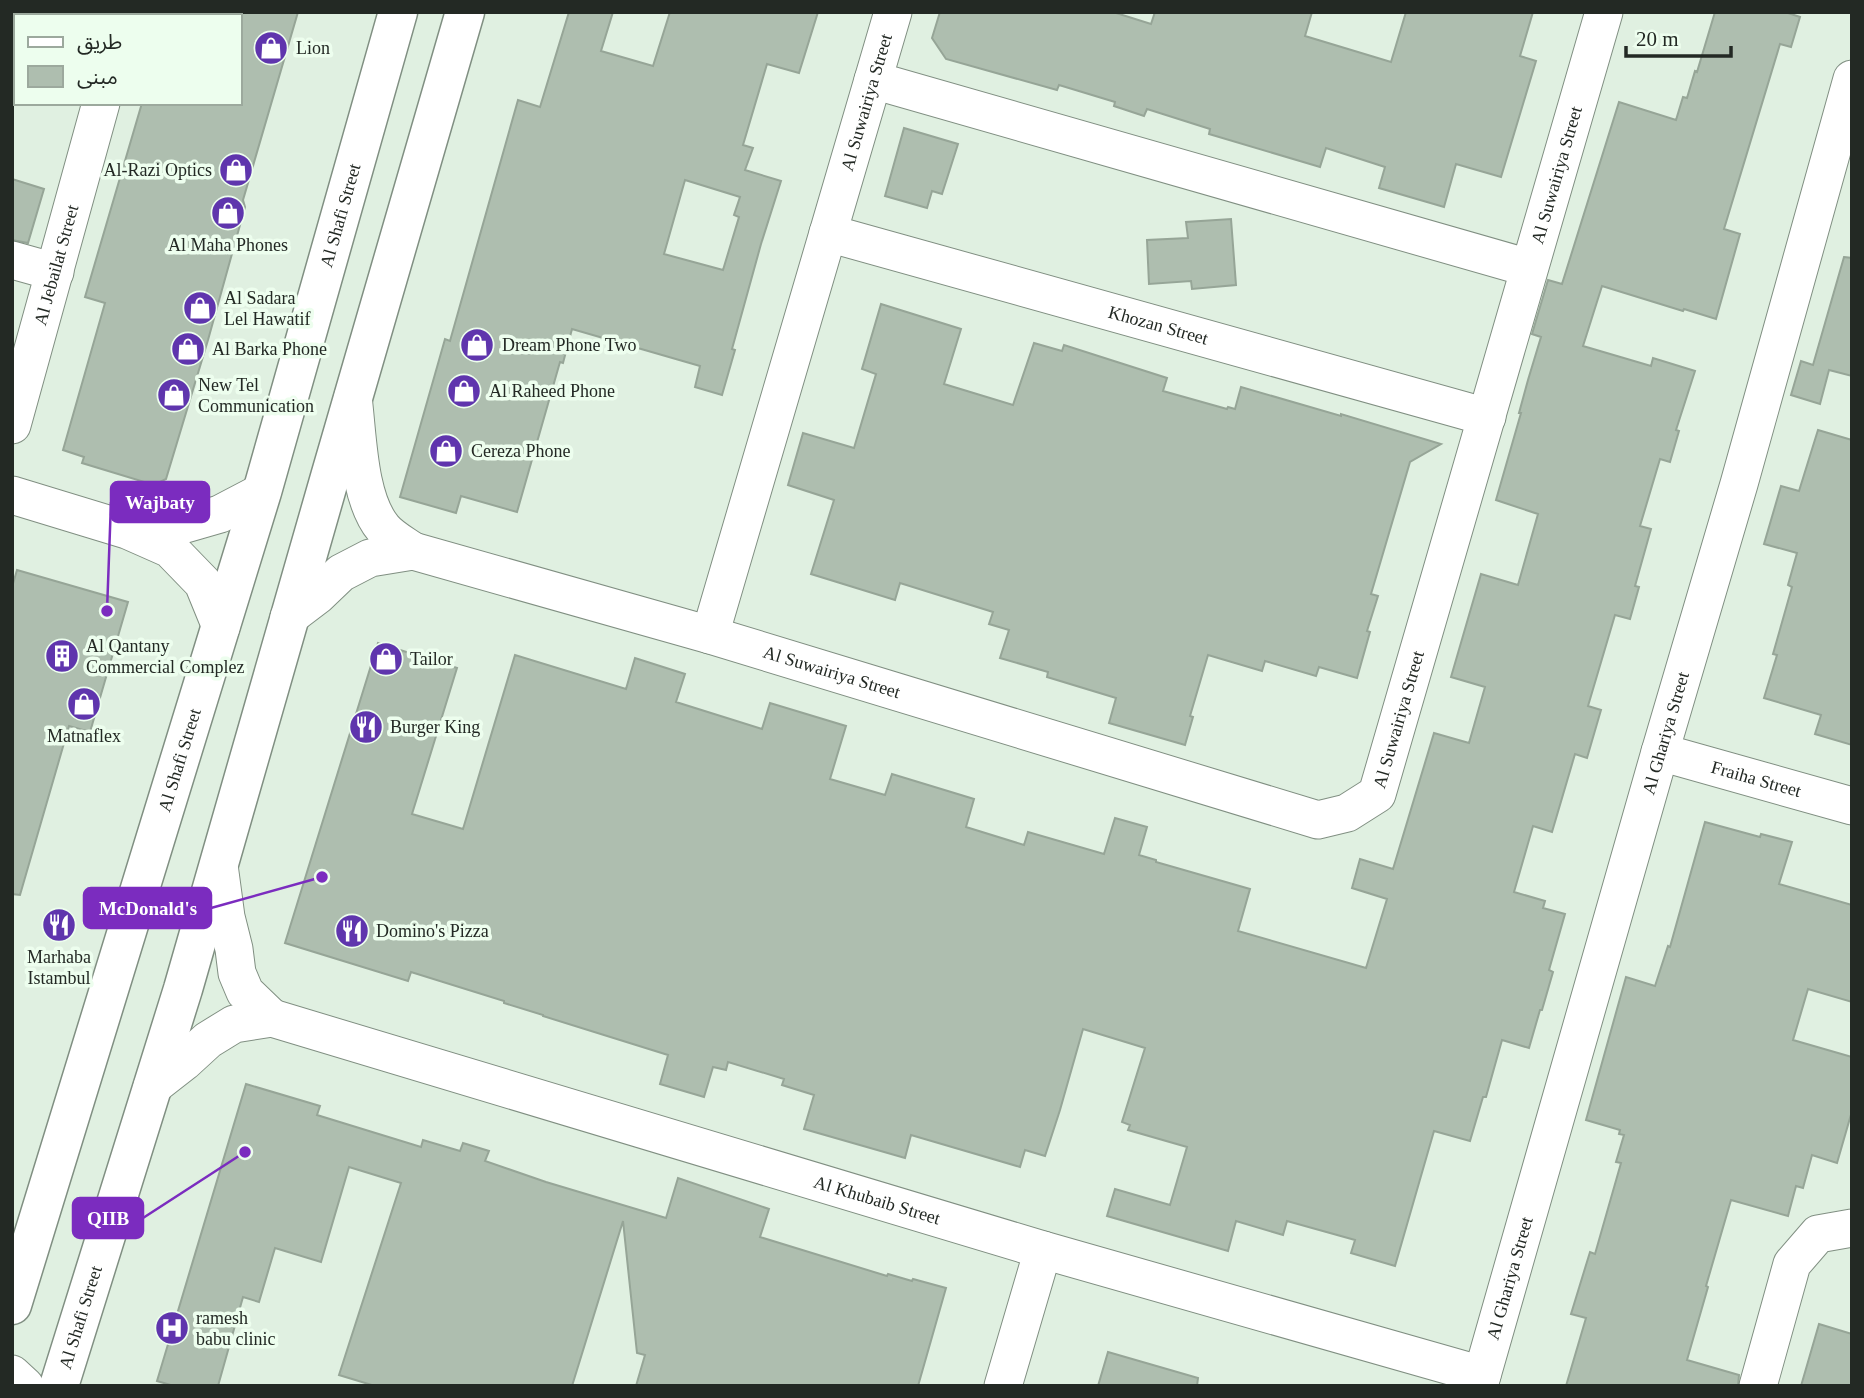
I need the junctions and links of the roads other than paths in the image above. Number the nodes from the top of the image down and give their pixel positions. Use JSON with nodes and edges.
{"nodes":[{"id":1,"x":398,"y":12,"type":"edge"},
{"id":2,"x":465,"y":12,"type":"edge"},
{"id":3,"x":893,"y":12,"type":"edge"},
{"id":4,"x":1604,"y":12,"type":"edge"},
{"id":5,"x":1852,"y":79,"type":"edge"},
{"id":6,"x":873,"y":80,"type":"junction"},
{"id":7,"x":99,"y":105,"type":"edge"},
{"id":8,"x":828,"y":233,"type":"junction"},
{"id":9,"x":12,"y":260,"type":"edge"},
{"id":10,"x":1529,"y":268,"type":"junction"},
{"id":11,"x":55,"y":272,"type":"junction"},
{"id":12,"x":353,"y":397,"type":"junction"},
{"id":13,"x":1487,"y":417,"type":"junction"},
{"id":14,"x":12,"y":425,"type":"edge"},
{"id":15,"x":262,"y":492,"type":"junction"},
{"id":16,"x":12,"y":495,"type":"edge"},
{"id":17,"x":127,"y":530,"type":"junction"},
{"id":18,"x":413,"y":551,"type":"junction"},
{"id":19,"x":289,"y":617,"type":"junction"},
{"id":20,"x":221,"y":627,"type":"junction"},
{"id":21,"x":710,"y":635,"type":"junction"},
{"id":22,"x":1660,"y":752,"type":"junction"},
{"id":23,"x":1852,"y":806,"type":"edge"},
{"id":24,"x":219,"y":865,"type":"junction"},
{"id":25,"x":272,"y":1018,"type":"junction"},
{"id":26,"x":152,"y":1087,"type":"junction"},
{"id":27,"x":1852,"y":1228,"type":"edge"},
{"id":28,"x":1043,"y":1250,"type":"junction"},
{"id":29,"x":12,"y":1305,"type":"edge"},
{"id":30,"x":12,"y":1374,"type":"edge"},
{"id":31,"x":1480,"y":1380,"type":"edge"},
{"id":32,"x":25,"y":1386,"type":"edge"},
{"id":33,"x":59,"y":1386,"type":"edge"},
{"id":34,"x":1003,"y":1386,"type":"edge"},
{"id":35,"x":1758,"y":1386,"type":"edge"}],
"edges":[{"from":1,"to":15,"type":"main road","name":"Al Shafi Street"},
{"from":2,"to":12,"type":"main road","name":"Al Shafi Street"},
{"from":3,"to":6,"type":"street","name":"Al Suwairiya Street"},
{"from":4,"to":10,"type":"street","name":"Al Suwairiya Street"},
{"from":5,"to":22,"type":"street","name":"Al Ghariya Street"},
{"from":6,"to":8,"type":"street","name":"Al Suwairiya Street"},
{"from":6,"to":10,"type":"street"},
{"from":7,"to":11,"type":"street","name":"Al Jebailat Street"},
{"from":8,"to":13,"type":"street","name":"Khozan Street"},
{"from":8,"to":21,"type":"street","name":"Al Suwairiya Street"},
{"from":9,"to":11,"type":"street"},
{"from":10,"to":13,"type":"street","name":"Al Suwairiya Street"},
{"from":11,"to":14,"type":"street","name":"Al Jebailat Street"},
{"from":12,"to":18,"type":"street","name":"Al Suwairiya Street"},
{"from":12,"to":19,"type":"main road","name":"Al Shafi Street"},
{"from":13,"to":21,"type":"street","name":"Al Suwairiya Street"},
{"from":15,"to":17,"type":"street"},
{"from":15,"to":20,"type":"main road","name":"Al Shafi Street"},
{"from":16,"to":17,"type":"street"},
{"from":17,"to":20,"type":"street"},
{"from":18,"to":19,"type":"street","name":"Al Suwairiya Street"},
{"from":18,"to":21,"type":"street","name":"Al Suwairiya Street"},
{"from":19,"to":24,"type":"main road","name":"Al Shafi Street"},
{"from":20,"to":29,"type":"main road","name":"Al Shafi Street"},
{"from":22,"to":23,"type":"street","name":"Fraiha Street"},
{"from":22,"to":31,"type":"street","name":"Al Ghariya Street"},
{"from":24,"to":25,"type":"street","name":"Al Shafi Street"},
{"from":24,"to":26,"type":"main road","name":"Al Shafi Street"},
{"from":25,"to":26,"type":"street"},
{"from":25,"to":28,"type":"street","name":"Al Khubaib Street"},
{"from":26,"to":33,"type":"main road","name":"Al Shafi Street"},
{"from":27,"to":35,"type":"street"},
{"from":28,"to":31,"type":"street","name":"Al Khubaib Street"},
{"from":28,"to":34,"type":"street"},
{"from":30,"to":32,"type":"street"}]}
